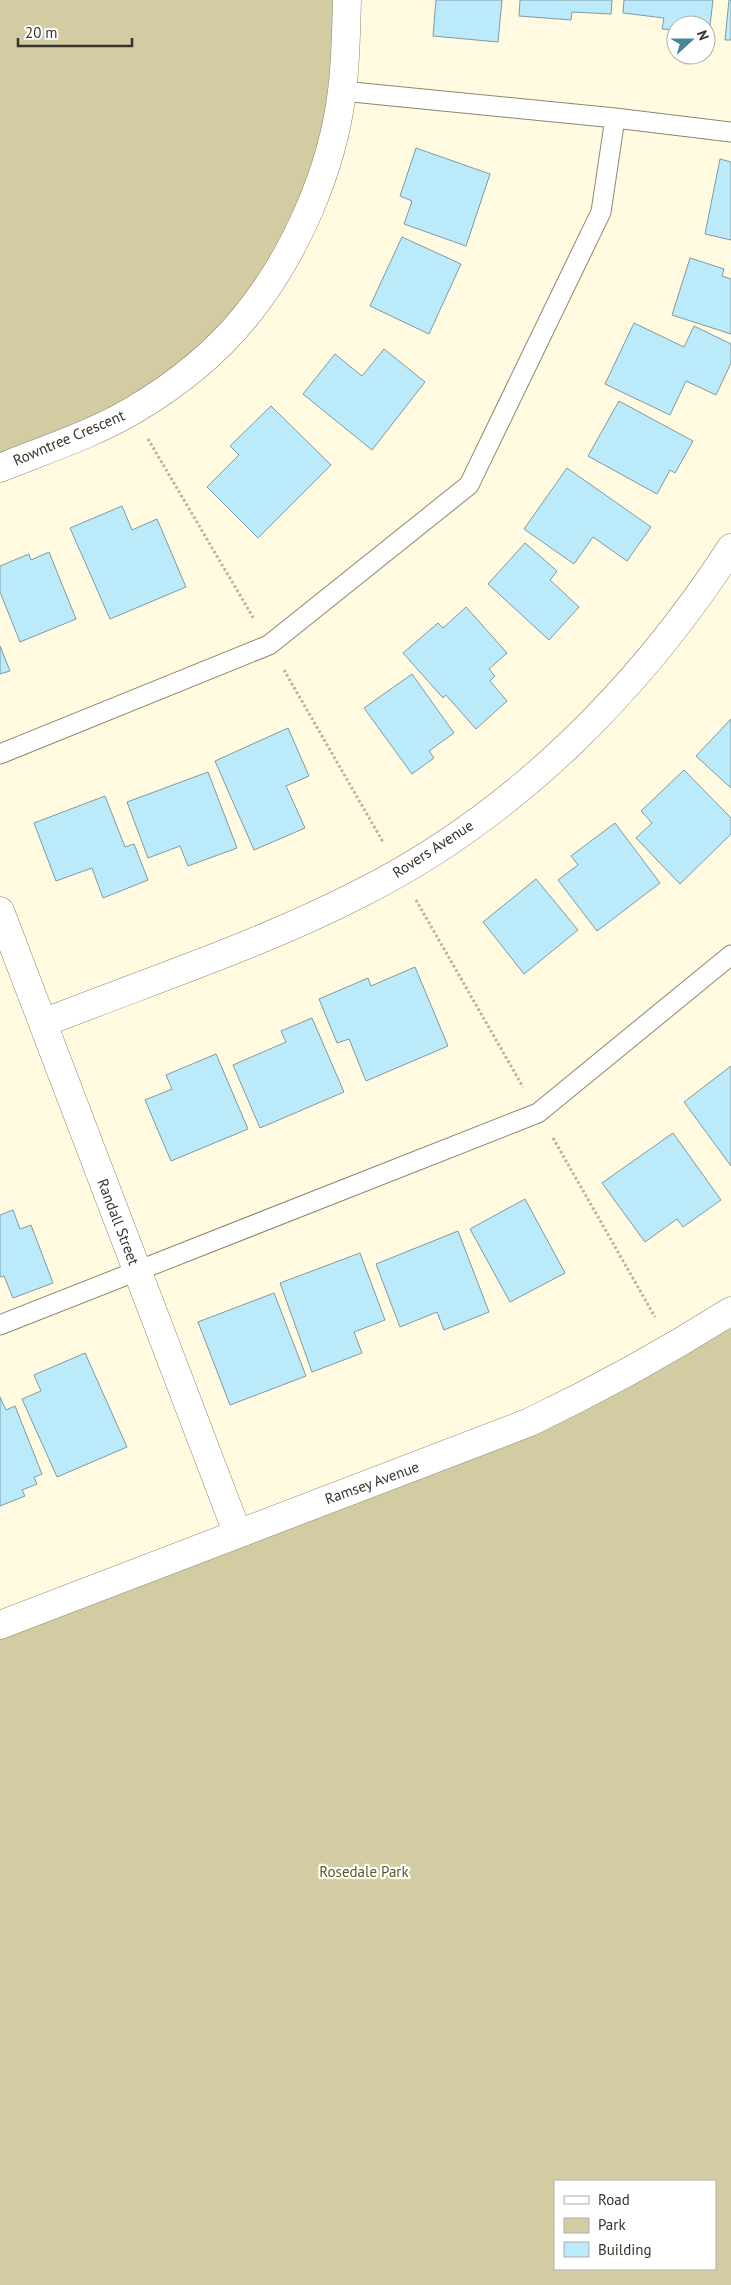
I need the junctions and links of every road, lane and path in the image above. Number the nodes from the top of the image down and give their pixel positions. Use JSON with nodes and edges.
{"nodes":[{"id":1,"x":347,"y":0,"type":"edge"},
{"id":2,"x":342,"y":92,"type":"junction"},
{"id":3,"x":615,"y":118,"type":"junction"},
{"id":4,"x":731,"y":132,"type":"edge"},
{"id":5,"x":0,"y":468,"type":"edge"},
{"id":6,"x":731,"y":548,"type":"edge"},
{"id":7,"x":0,"y":754,"type":"edge"},
{"id":8,"x":0,"y":911,"type":"edge"},
{"id":9,"x":731,"y":955,"type":"edge"},
{"id":10,"x":43,"y":1023,"type":"junction"},
{"id":11,"x":136,"y":1271,"type":"junction"},
{"id":12,"x":731,"y":1311,"type":"edge"},
{"id":13,"x":0,"y":1325,"type":"edge"},
{"id":14,"x":237,"y":1532,"type":"junction"},
{"id":15,"x":0,"y":1625,"type":"edge"}],
"edges":[{"from":1,"to":2,"type":"street","name":"Rowntree Crescent"},
{"from":2,"to":3,"type":"lane"},
{"from":2,"to":5,"type":"street","name":"Rowntree Crescent"},
{"from":3,"to":4,"type":"lane"},
{"from":3,"to":7,"type":"lane"},
{"from":6,"to":10,"type":"street","name":"Rovers Avenue"},
{"from":8,"to":10,"type":"street","name":"Randall Street"},
{"from":9,"to":11,"type":"lane"},
{"from":10,"to":11,"type":"street","name":"Randall Street"},
{"from":11,"to":13,"type":"lane"},
{"from":11,"to":14,"type":"street","name":"Randall Street"},
{"from":12,"to":14,"type":"street","name":"Ramsey Avenue"},
{"from":14,"to":15,"type":"street","name":"Ramsey Avenue"}]}
